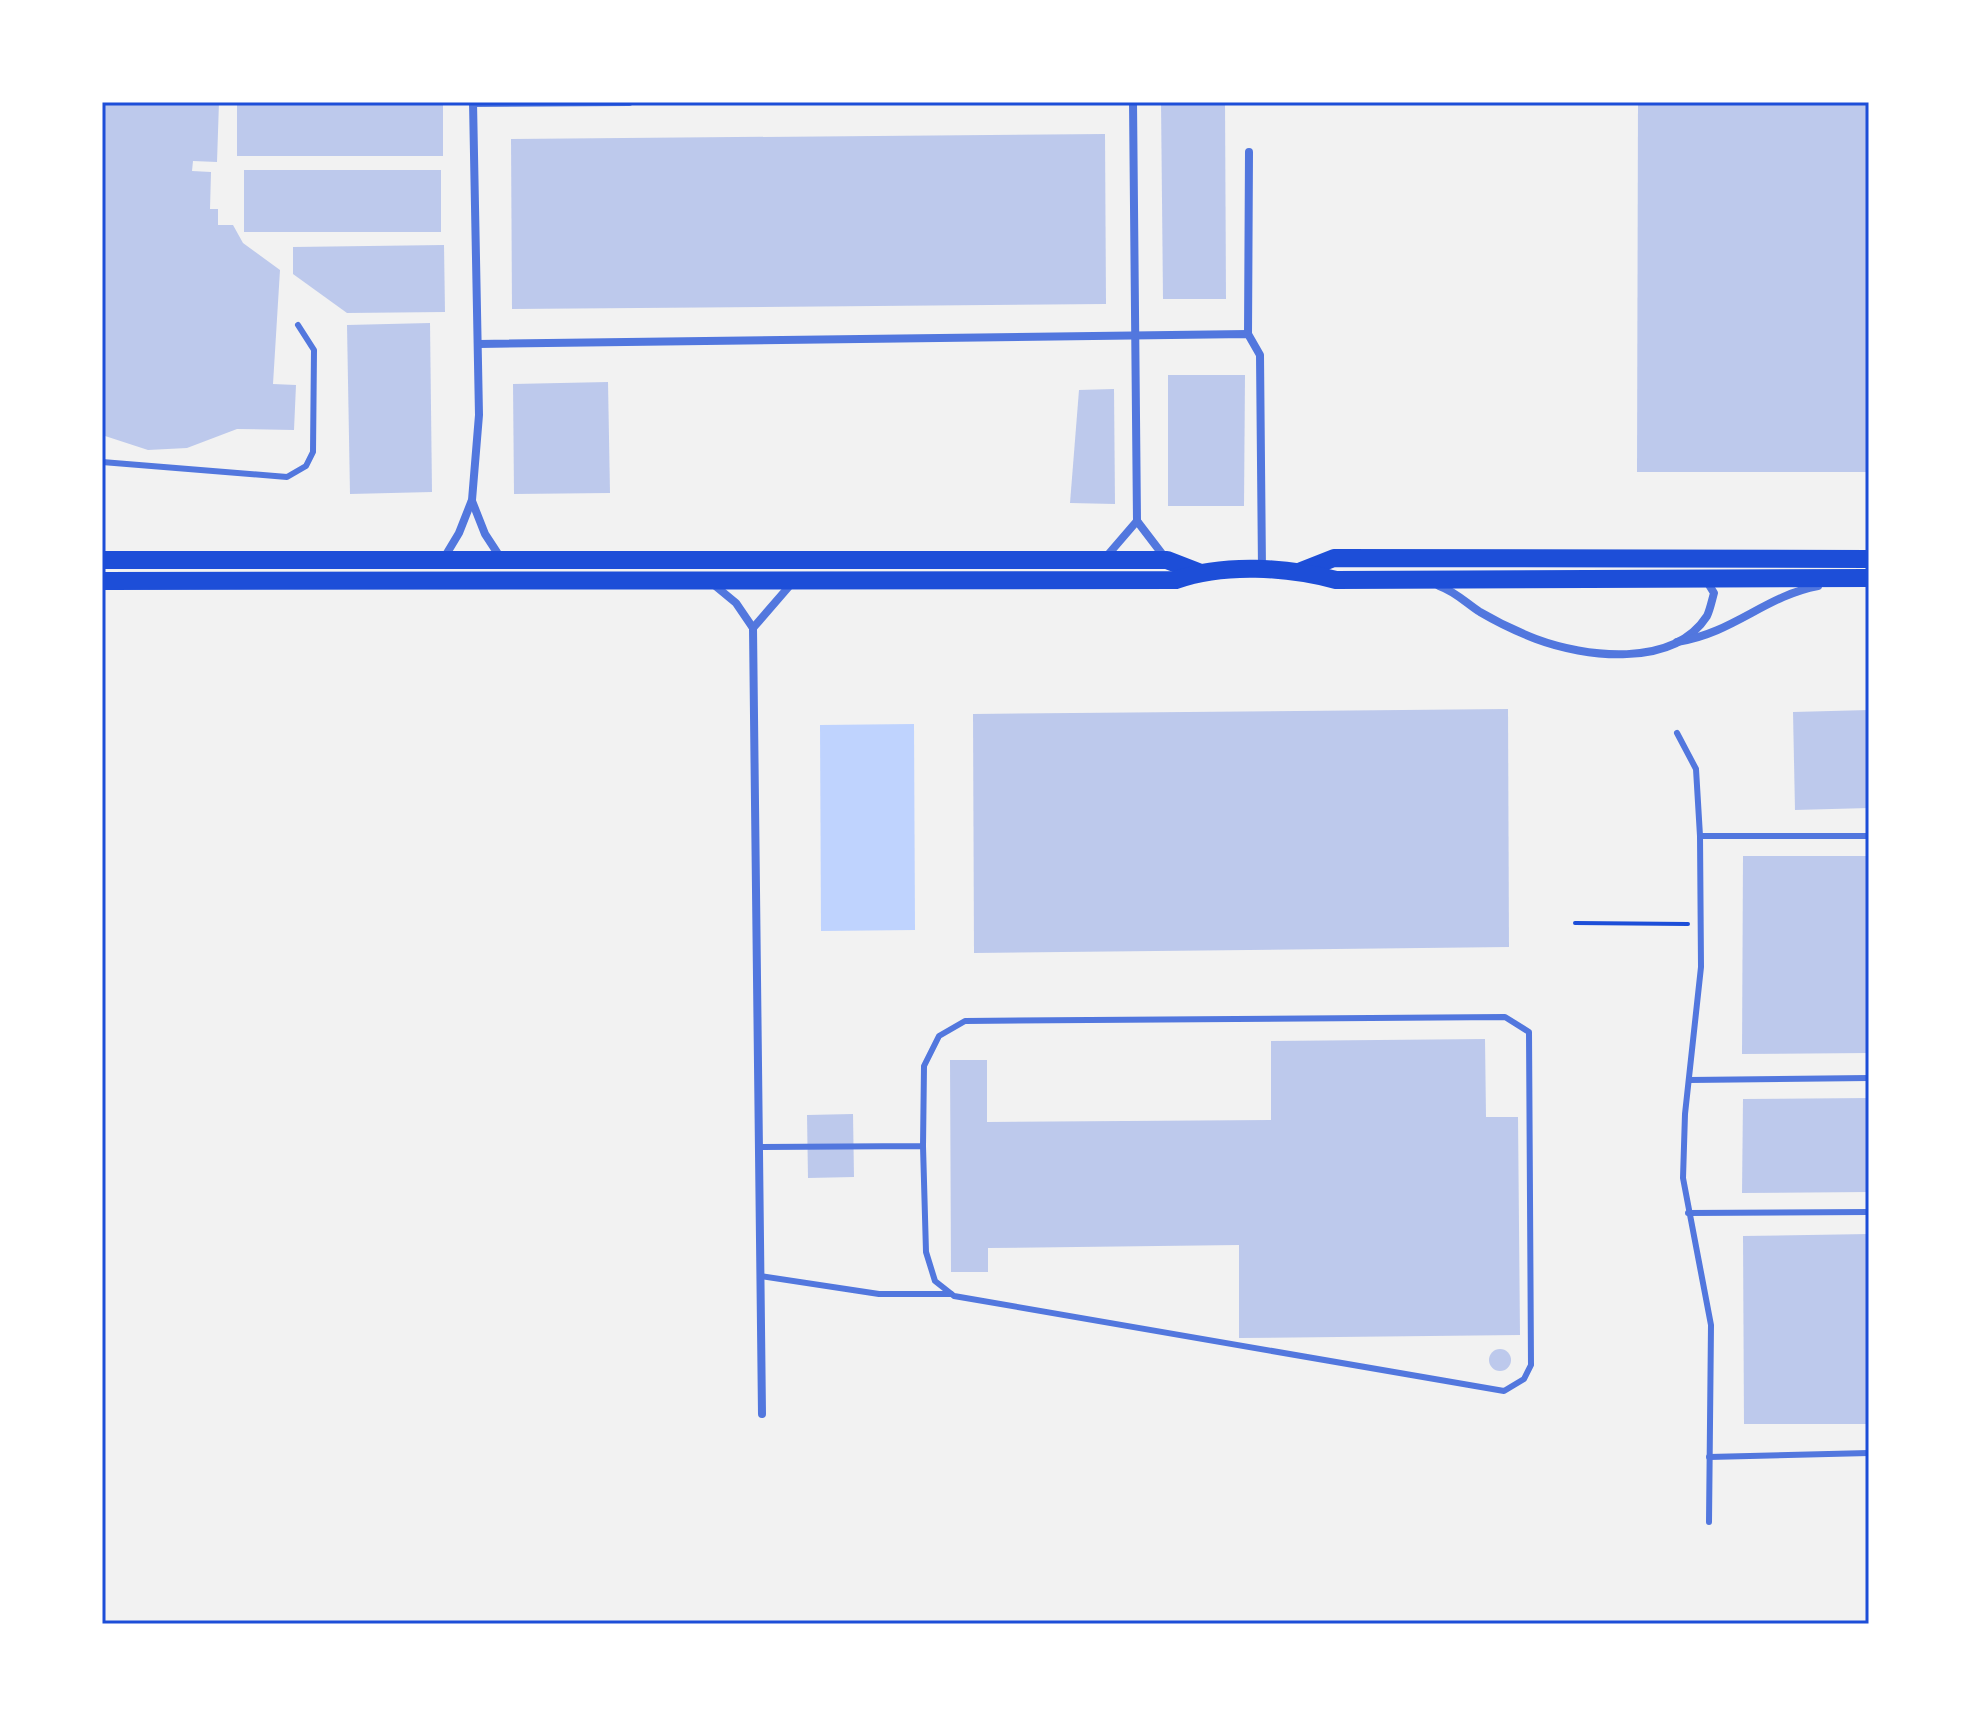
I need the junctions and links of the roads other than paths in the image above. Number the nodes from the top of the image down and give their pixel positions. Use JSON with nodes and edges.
{"nodes":[{"id":1,"x":629,"y":102,"type":"edge"},
{"id":2,"x":1133,"y":102,"type":"edge"},
{"id":3,"x":473,"y":103,"type":"edge"},
{"id":4,"x":1249,"y":152,"type":"dead end"},
{"id":5,"x":298,"y":325,"type":"dead end"},
{"id":6,"x":1248,"y":334,"type":"junction"},
{"id":7,"x":1137,"y":337,"type":"junction"},
{"id":8,"x":479,"y":344,"type":"junction"},
{"id":9,"x":102,"y":462,"type":"edge"},
{"id":10,"x":472,"y":500,"type":"junction"},
{"id":11,"x":1137,"y":521,"type":"junction"},
{"id":12,"x":1869,"y":559,"type":"edge"},
{"id":13,"x":102,"y":560,"type":"edge"},
{"id":14,"x":442,"y":560,"type":"junction"},
{"id":15,"x":1167,"y":560,"type":"junction"},
{"id":16,"x":1666,"y":560,"type":"junction"},
{"id":17,"x":1103,"y":561,"type":"junction"},
{"id":18,"x":503,"y":562,"type":"junction"},
{"id":19,"x":1262,"y":571,"type":"junction"},
{"id":20,"x":1301,"y":571,"type":"junction"},
{"id":21,"x":1198,"y":572,"type":"junction"},
{"id":22,"x":1704,"y":578,"type":"junction"},
{"id":23,"x":1834,"y":578,"type":"junction"},
{"id":24,"x":1869,"y":578,"type":"edge"},
{"id":25,"x":1424,"y":579,"type":"junction"},
{"id":26,"x":102,"y":581,"type":"edge"},
{"id":27,"x":271,"y":581,"type":"junction"},
{"id":28,"x":710,"y":581,"type":"junction"},
{"id":29,"x":794,"y":581,"type":"junction"},
{"id":30,"x":753,"y":628,"type":"junction"},
{"id":31,"x":1672,"y":643,"type":"junction"},
{"id":32,"x":1677,"y":733,"type":"dead end"},
{"id":33,"x":1700,"y":836,"type":"junction"},
{"id":34,"x":1869,"y":836,"type":"edge"},
{"id":35,"x":1869,"y":1078,"type":"edge"},
{"id":36,"x":1689,"y":1080,"type":"junction"},
{"id":37,"x":923,"y":1146,"type":"junction"},
{"id":38,"x":759,"y":1147,"type":"junction"},
{"id":39,"x":1869,"y":1212,"type":"edge"},
{"id":40,"x":1688,"y":1213,"type":"junction"},
{"id":41,"x":760,"y":1276,"type":"junction"},
{"id":42,"x":951,"y":1294,"type":"junction"},
{"id":43,"x":762,"y":1414,"type":"dead end"},
{"id":44,"x":1869,"y":1453,"type":"edge"},
{"id":45,"x":1709,"y":1457,"type":"junction"},
{"id":46,"x":1709,"y":1522,"type":"dead end"}],
"edges":[{"from":1,"to":3,"type":"street"},
{"from":2,"to":7,"type":"street"},
{"from":3,"to":8,"type":"street"},
{"from":4,"to":6,"type":"street"},
{"from":5,"to":9,"type":"lane"},
{"from":6,"to":7,"type":"street"},
{"from":6,"to":19,"type":"street"},
{"from":7,"to":8,"type":"street"},
{"from":7,"to":11,"type":"street"},
{"from":8,"to":10,"type":"street"},
{"from":10,"to":14,"type":"street"},
{"from":10,"to":18,"type":"street"},
{"from":11,"to":15,"type":"street"},
{"from":11,"to":17,"type":"street"},
{"from":12,"to":16,"type":"main road"},
{"from":13,"to":14,"type":"main road"},
{"from":14,"to":18,"type":"main road"},
{"from":14,"to":27,"type":"main road"},
{"from":15,"to":17,"type":"main road"},
{"from":15,"to":21,"type":"main road"},
{"from":16,"to":20,"type":"main road"},
{"from":16,"to":22,"type":"street"},
{"from":17,"to":18,"type":"main road"},
{"from":19,"to":20,"type":"main road"},
{"from":19,"to":21,"type":"main road"},
{"from":20,"to":25,"type":"main road"},
{"from":21,"to":29,"type":"main road"},
{"from":22,"to":23,"type":"main road"},
{"from":22,"to":25,"type":"main road"},
{"from":22,"to":31,"type":"street"},
{"from":23,"to":24,"type":"main road"},
{"from":23,"to":31,"type":"street"},
{"from":25,"to":31,"type":"street"},
{"from":26,"to":27,"type":"main road"},
{"from":27,"to":28,"type":"main road"},
{"from":28,"to":29,"type":"main road"},
{"from":28,"to":30,"type":"street"},
{"from":29,"to":30,"type":"street"},
{"from":30,"to":38,"type":"street"},
{"from":32,"to":33,"type":"lane"},
{"from":33,"to":34,"type":"lane"},
{"from":33,"to":36,"type":"lane"},
{"from":35,"to":36,"type":"lane"},
{"from":36,"to":40,"type":"lane"},
{"from":37,"to":38,"type":"lane"},
{"from":37,"to":42,"type":"lane"},
{"from":37,"to":42,"type":"lane"},
{"from":38,"to":41,"type":"street"},
{"from":39,"to":40,"type":"lane"},
{"from":40,"to":45,"type":"lane"},
{"from":41,"to":42,"type":"lane"},
{"from":41,"to":43,"type":"street"},
{"from":44,"to":45,"type":"lane"},
{"from":45,"to":46,"type":"lane"}]}
